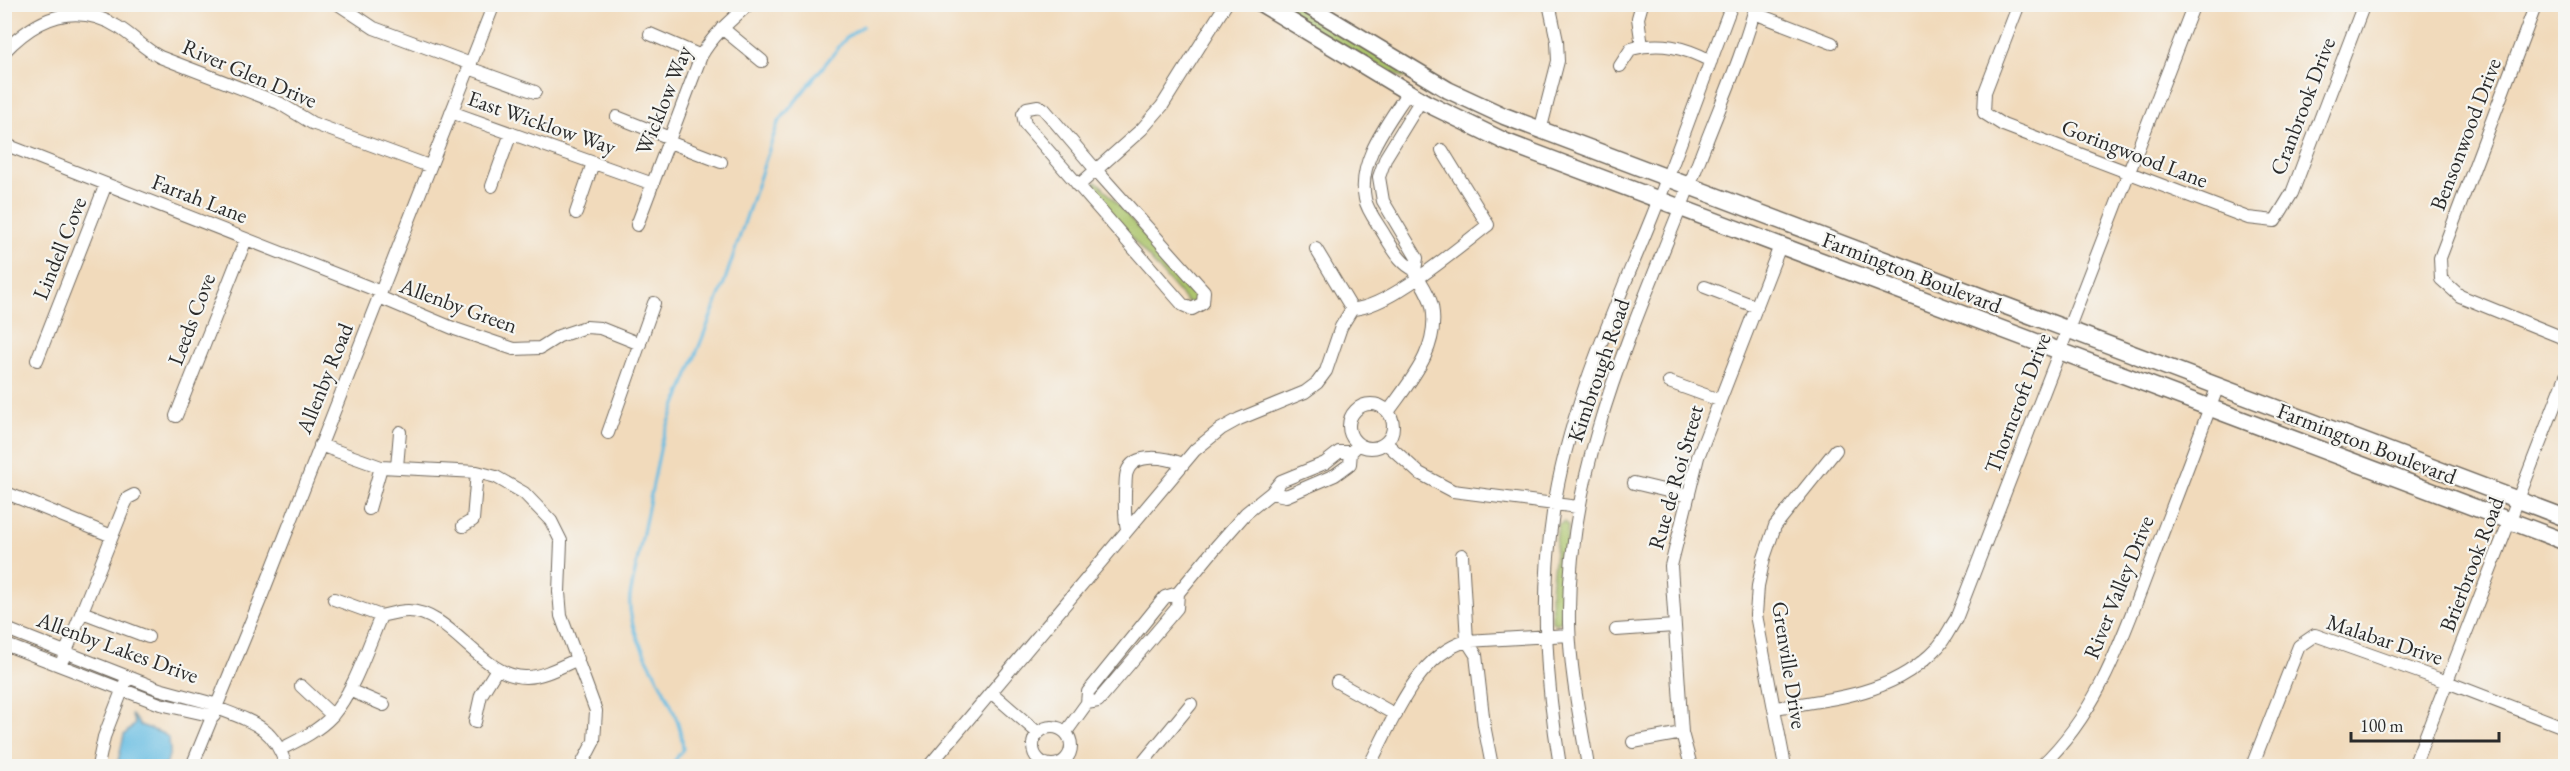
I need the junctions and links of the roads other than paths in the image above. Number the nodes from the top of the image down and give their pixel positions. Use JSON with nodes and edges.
{"nodes":[{"id":1,"x":494,"y":4,"type":"edge"},
{"id":2,"x":749,"y":4,"type":"edge"},
{"id":3,"x":1226,"y":4,"type":"edge"},
{"id":4,"x":1262,"y":4,"type":"edge"},
{"id":5,"x":1305,"y":4,"type":"edge"},
{"id":6,"x":1642,"y":4,"type":"edge"},
{"id":7,"x":1732,"y":4,"type":"edge"},
{"id":8,"x":2019,"y":4,"type":"edge"},
{"id":9,"x":2194,"y":4,"type":"edge"},
{"id":10,"x":2364,"y":4,"type":"edge"},
{"id":11,"x":2536,"y":4,"type":"edge"},
{"id":12,"x":338,"y":5,"type":"edge"},
{"id":13,"x":1550,"y":8,"type":"dead end"},
{"id":14,"x":1755,"y":9,"type":"edge"},
{"id":15,"x":93,"y":10,"type":"edge"},
{"id":16,"x":722,"y":28,"type":"junction"},
{"id":17,"x":650,"y":34,"type":"dead end"},
{"id":18,"x":1832,"y":43,"type":"dead end"},
{"id":19,"x":1642,"y":46,"type":"junction"},
{"id":20,"x":4,"y":52,"type":"edge"},
{"id":21,"x":700,"y":57,"type":"junction"},
{"id":22,"x":1711,"y":61,"type":"junction"},
{"id":23,"x":762,"y":62,"type":"dead end"},
{"id":24,"x":470,"y":66,"type":"junction"},
{"id":25,"x":1620,"y":66,"type":"dead end"},
{"id":26,"x":1416,"y":87,"type":"junction"},
{"id":27,"x":535,"y":92,"type":"dead end"},
{"id":28,"x":452,"y":112,"type":"junction"},
{"id":29,"x":617,"y":117,"type":"dead end"},
{"id":30,"x":1540,"y":131,"type":"junction"},
{"id":31,"x":511,"y":134,"type":"junction"},
{"id":32,"x":670,"y":140,"type":"junction"},
{"id":33,"x":4,"y":144,"type":"edge"},
{"id":34,"x":1442,"y":150,"type":"dead end"},
{"id":35,"x":593,"y":162,"type":"junction"},
{"id":36,"x":721,"y":162,"type":"dead end"},
{"id":37,"x":429,"y":166,"type":"junction"},
{"id":38,"x":1096,"y":170,"type":"junction"},
{"id":39,"x":2129,"y":172,"type":"junction"},
{"id":40,"x":1666,"y":178,"type":"junction"},
{"id":41,"x":106,"y":184,"type":"junction"},
{"id":42,"x":653,"y":184,"type":"junction"},
{"id":43,"x":492,"y":186,"type":"dead end"},
{"id":44,"x":1078,"y":186,"type":"junction"},
{"id":45,"x":1689,"y":186,"type":"junction"},
{"id":46,"x":1658,"y":200,"type":"junction"},
{"id":47,"x":1680,"y":208,"type":"junction"},
{"id":48,"x":576,"y":213,"type":"dead end"},
{"id":49,"x":2275,"y":221,"type":"joint"},
{"id":50,"x":637,"y":225,"type":"dead end"},
{"id":51,"x":246,"y":239,"type":"junction"},
{"id":52,"x":1780,"y":246,"type":"junction"},
{"id":53,"x":1316,"y":249,"type":"dead end"},
{"id":54,"x":1416,"y":274,"type":"junction"},
{"id":55,"x":1706,"y":287,"type":"dead end"},
{"id":56,"x":380,"y":294,"type":"junction"},
{"id":57,"x":654,"y":303,"type":"dead end"},
{"id":58,"x":1757,"y":306,"type":"junction"},
{"id":59,"x":1352,"y":309,"type":"junction"},
{"id":60,"x":2068,"y":331,"type":"junction"},
{"id":61,"x":2565,"y":339,"type":"edge"},
{"id":62,"x":640,"y":344,"type":"junction"},
{"id":63,"x":2060,"y":352,"type":"junction"},
{"id":64,"x":37,"y":360,"type":"dead end"},
{"id":65,"x":2565,"y":376,"type":"edge"},
{"id":66,"x":1669,"y":382,"type":"dead end"},
{"id":67,"x":2217,"y":388,"type":"junction"},
{"id":68,"x":1719,"y":400,"type":"junction"},
{"id":69,"x":2210,"y":409,"type":"junction"},
{"id":70,"x":1388,"y":412,"type":"junction"},
{"id":71,"x":176,"y":416,"type":"dead end"},
{"id":72,"x":400,"y":432,"type":"dead end"},
{"id":73,"x":608,"y":433,"type":"dead end"},
{"id":74,"x":1386,"y":443,"type":"junction"},
{"id":75,"x":320,"y":445,"type":"junction"},
{"id":76,"x":1355,"y":449,"type":"junction"},
{"id":77,"x":1836,"y":450,"type":"dead end"},
{"id":78,"x":1183,"y":464,"type":"junction"},
{"id":79,"x":1323,"y":464,"type":"junction"},
{"id":80,"x":381,"y":467,"type":"junction"},
{"id":81,"x":397,"y":467,"type":"junction"},
{"id":82,"x":477,"y":472,"type":"junction"},
{"id":83,"x":1329,"y":477,"type":"junction"},
{"id":84,"x":1634,"y":483,"type":"dead end"},
{"id":85,"x":4,"y":492,"type":"edge"},
{"id":86,"x":1271,"y":493,"type":"junction"},
{"id":87,"x":134,"y":495,"type":"dead end"},
{"id":88,"x":1688,"y":496,"type":"junction"},
{"id":89,"x":2518,"y":501,"type":"junction"},
{"id":90,"x":1555,"y":503,"type":"junction"},
{"id":91,"x":1578,"y":507,"type":"junction"},
{"id":92,"x":369,"y":509,"type":"dead end"},
{"id":93,"x":2565,"y":518,"type":"edge"},
{"id":94,"x":2510,"y":521,"type":"junction"},
{"id":95,"x":463,"y":526,"type":"dead end"},
{"id":96,"x":1127,"y":529,"type":"junction"},
{"id":97,"x":112,"y":536,"type":"junction"},
{"id":98,"x":2565,"y":542,"type":"edge"},
{"id":99,"x":1462,"y":555,"type":"dead end"},
{"id":100,"x":334,"y":599,"type":"dead end"},
{"id":101,"x":82,"y":612,"type":"junction"},
{"id":102,"x":381,"y":616,"type":"junction"},
{"id":103,"x":1674,"y":626,"type":"junction"},
{"id":104,"x":4,"y":628,"type":"edge"},
{"id":105,"x":1616,"y":630,"type":"dead end"},
{"id":106,"x":1569,"y":635,"type":"junction"},
{"id":107,"x":1546,"y":636,"type":"junction"},
{"id":108,"x":148,"y":637,"type":"dead end"},
{"id":109,"x":1467,"y":641,"type":"junction"},
{"id":110,"x":4,"y":644,"type":"edge"},
{"id":111,"x":65,"y":652,"type":"junction"},
{"id":112,"x":578,"y":659,"type":"junction"},
{"id":113,"x":60,"y":666,"type":"junction"},
{"id":114,"x":497,"y":669,"type":"junction"},
{"id":115,"x":128,"y":676,"type":"junction"},
{"id":116,"x":1337,"y":682,"type":"dead end"},
{"id":117,"x":2447,"y":682,"type":"junction"},
{"id":118,"x":301,"y":686,"type":"dead end"},
{"id":119,"x":122,"y":690,"type":"junction"},
{"id":120,"x":348,"y":690,"type":"junction"},
{"id":121,"x":992,"y":693,"type":"junction"},
{"id":122,"x":1191,"y":704,"type":"dead end"},
{"id":123,"x":384,"y":705,"type":"dead end"},
{"id":124,"x":1775,"y":708,"type":"junction"},
{"id":125,"x":216,"y":710,"type":"junction"},
{"id":126,"x":332,"y":715,"type":"junction"},
{"id":127,"x":1396,"y":715,"type":"junction"},
{"id":128,"x":475,"y":722,"type":"dead end"},
{"id":129,"x":2565,"y":728,"type":"edge"},
{"id":130,"x":1066,"y":732,"type":"junction"},
{"id":131,"x":1038,"y":733,"type":"junction"},
{"id":132,"x":1682,"y":733,"type":"junction"},
{"id":133,"x":1633,"y":742,"type":"dead end"},
{"id":134,"x":281,"y":749,"type":"junction"},
{"id":135,"x":1067,"y":758,"type":"junction"},
{"id":136,"x":1037,"y":763,"type":"edge"},
{"id":137,"x":98,"y":766,"type":"edge"},
{"id":138,"x":192,"y":766,"type":"edge"},
{"id":139,"x":286,"y":766,"type":"edge"},
{"id":140,"x":581,"y":766,"type":"edge"},
{"id":141,"x":929,"y":766,"type":"edge"},
{"id":142,"x":1078,"y":766,"type":"edge"},
{"id":143,"x":1140,"y":766,"type":"edge"},
{"id":144,"x":1369,"y":766,"type":"edge"},
{"id":145,"x":1492,"y":766,"type":"edge"},
{"id":146,"x":1560,"y":766,"type":"edge"},
{"id":147,"x":1588,"y":766,"type":"edge"},
{"id":148,"x":1691,"y":766,"type":"edge"},
{"id":149,"x":1785,"y":766,"type":"edge"},
{"id":150,"x":2042,"y":766,"type":"edge"},
{"id":151,"x":2252,"y":766,"type":"edge"},
{"id":152,"x":2414,"y":766,"type":"edge"}],
"edges":[{"from":1,"to":24,"type":"street","name":"Allenby Road"},
{"from":2,"to":16,"type":"street","name":"Wicklow Way"},
{"from":3,"to":38,"type":"street"},
{"from":4,"to":26,"type":"main road","name":"Farmington Boulevard"},
{"from":5,"to":26,"type":"main road","name":"Farmington Boulevard"},
{"from":6,"to":19,"type":"street"},
{"from":7,"to":22,"type":"street","name":"Kimbrough Road"},
{"from":8,"to":39,"type":"street","name":"Goringwood Lane"},
{"from":9,"to":39,"type":"street","name":"Thorncroft Drive"},
{"from":10,"to":49,"type":"street","name":"Cranbrook Drive"},
{"from":11,"to":61,"type":"street","name":"Bensonwood Drive"},
{"from":12,"to":24,"type":"street"},
{"from":13,"to":30,"type":"street"},
{"from":14,"to":18,"type":"street"},
{"from":14,"to":45,"type":"street","name":"Kimbrough Road"},
{"from":15,"to":20,"type":"street","name":"River Glen Drive"},
{"from":15,"to":37,"type":"street","name":"River Glen Drive"},
{"from":16,"to":21,"type":"street","name":"Wicklow Way"},
{"from":16,"to":23,"type":"street"},
{"from":17,"to":21,"type":"street"},
{"from":19,"to":22,"type":"street"},
{"from":19,"to":25,"type":"street"},
{"from":21,"to":32,"type":"street","name":"Wicklow Way"},
{"from":22,"to":40,"type":"street","name":"Kimbrough Road"},
{"from":24,"to":27,"type":"street"},
{"from":24,"to":28,"type":"street","name":"Allenby Road"},
{"from":26,"to":30,"type":"main road","name":"Farmington Boulevard"},
{"from":26,"to":46,"type":"main road","name":"Farmington Boulevard"},
{"from":26,"to":54,"type":"street"},
{"from":28,"to":31,"type":"street","name":"East Wicklow Way"},
{"from":28,"to":37,"type":"street","name":"Allenby Road"},
{"from":29,"to":32,"type":"street"},
{"from":30,"to":40,"type":"main road","name":"Farmington Boulevard"},
{"from":31,"to":35,"type":"street","name":"East Wicklow Way"},
{"from":31,"to":43,"type":"street"},
{"from":32,"to":36,"type":"street"},
{"from":32,"to":42,"type":"street","name":"Wicklow Way"},
{"from":33,"to":41,"type":"street","name":"Farrah Lane"},
{"from":34,"to":54,"type":"street"},
{"from":35,"to":42,"type":"street","name":"East Wicklow Way"},
{"from":35,"to":48,"type":"street"},
{"from":37,"to":56,"type":"street","name":"Allenby Road"},
{"from":38,"to":44,"type":"street"},
{"from":38,"to":44,"type":"street"},
{"from":38,"to":44,"type":"street"},
{"from":39,"to":49,"type":"street","name":"Goringwood Lane"},
{"from":39,"to":60,"type":"street","name":"Thorncroft Drive"},
{"from":40,"to":45,"type":"main road","name":"Farmington Boulevard"},
{"from":40,"to":46,"type":"street","name":"Kimbrough Road"},
{"from":41,"to":51,"type":"street","name":"Farrah Lane"},
{"from":41,"to":64,"type":"street","name":"Lindell Cove"},
{"from":42,"to":50,"type":"street","name":"Wicklow Way"},
{"from":45,"to":47,"type":"street","name":"Kimbrough Road"},
{"from":45,"to":60,"type":"main road","name":"Farmington Boulevard"},
{"from":46,"to":47,"type":"main road","name":"Farmington Boulevard"},
{"from":46,"to":90,"type":"street","name":"Kimbrough Road"},
{"from":47,"to":52,"type":"main road","name":"Farmington Boulevard"},
{"from":47,"to":91,"type":"street","name":"Kimbrough Road"},
{"from":51,"to":56,"type":"street","name":"Farrah Lane"},
{"from":51,"to":71,"type":"street","name":"Leeds Cove"},
{"from":52,"to":58,"type":"street","name":"Rue de Roi Street"},
{"from":52,"to":63,"type":"main road","name":"Farmington Boulevard"},
{"from":53,"to":59,"type":"street"},
{"from":54,"to":59,"type":"street"},
{"from":54,"to":70,"type":"street"},
{"from":55,"to":58,"type":"street"},
{"from":56,"to":62,"type":"street","name":"Allenby Green"},
{"from":56,"to":75,"type":"street","name":"Allenby Road"},
{"from":57,"to":62,"type":"street"},
{"from":58,"to":68,"type":"street","name":"Rue de Roi Street"},
{"from":59,"to":78,"type":"street"},
{"from":60,"to":63,"type":"street","name":"Thorncroft Drive"},
{"from":60,"to":67,"type":"main road","name":"Farmington Boulevard"},
{"from":62,"to":73,"type":"street"},
{"from":63,"to":69,"type":"main road","name":"Farmington Boulevard"},
{"from":63,"to":124,"type":"street","name":"Thorncroft Drive"},
{"from":65,"to":89,"type":"street","name":"Brierbrook Road"},
{"from":66,"to":68,"type":"street"},
{"from":67,"to":69,"type":"street","name":"River Valley Drive"},
{"from":67,"to":89,"type":"main road","name":"Farmington Boulevard"},
{"from":68,"to":88,"type":"street","name":"Rue de Roi Street"},
{"from":69,"to":94,"type":"main road","name":"Farmington Boulevard"},
{"from":69,"to":150,"type":"street","name":"River Valley Drive"},
{"from":70,"to":74,"type":"street"},
{"from":70,"to":76,"type":"street"},
{"from":72,"to":81,"type":"street"},
{"from":74,"to":76,"type":"street"},
{"from":74,"to":90,"type":"street"},
{"from":75,"to":80,"type":"street"},
{"from":75,"to":125,"type":"street","name":"Allenby Road"},
{"from":76,"to":79,"type":"street"},
{"from":76,"to":83,"type":"street"},
{"from":77,"to":124,"type":"street","name":"Grenville Drive"},
{"from":78,"to":96,"type":"street"},
{"from":78,"to":96,"type":"street"},
{"from":79,"to":83,"type":"street"},
{"from":79,"to":86,"type":"street"},
{"from":80,"to":81,"type":"street"},
{"from":80,"to":92,"type":"street"},
{"from":81,"to":82,"type":"street"},
{"from":82,"to":95,"type":"street"},
{"from":82,"to":112,"type":"street"},
{"from":83,"to":86,"type":"street"},
{"from":84,"to":88,"type":"street"},
{"from":85,"to":97,"type":"street"},
{"from":86,"to":130,"type":"street"},
{"from":87,"to":97,"type":"street"},
{"from":88,"to":103,"type":"street","name":"Rue de Roi Street"},
{"from":89,"to":93,"type":"main road","name":"Farmington Boulevard"},
{"from":89,"to":94,"type":"street","name":"Brierbrook Road"},
{"from":90,"to":91,"type":"street"},
{"from":90,"to":107,"type":"street","name":"Kimbrough Road"},
{"from":91,"to":106,"type":"street","name":"Kimbrough Road"},
{"from":94,"to":98,"type":"main road","name":"Farmington Boulevard"},
{"from":94,"to":117,"type":"street","name":"Brierbrook Road"},
{"from":96,"to":121,"type":"street"},
{"from":97,"to":101,"type":"street"},
{"from":99,"to":109,"type":"street"},
{"from":100,"to":102,"type":"street"},
{"from":101,"to":108,"type":"street"},
{"from":101,"to":111,"type":"street"},
{"from":102,"to":114,"type":"street"},
{"from":102,"to":120,"type":"street"},
{"from":103,"to":105,"type":"street"},
{"from":103,"to":132,"type":"street","name":"Rue de Roi Street"},
{"from":104,"to":111,"type":"street","name":"Allenby Lakes Drive"},
{"from":106,"to":107,"type":"street"},
{"from":106,"to":147,"type":"street","name":"Kimbrough Road"},
{"from":107,"to":109,"type":"street"},
{"from":107,"to":146,"type":"street","name":"Kimbrough Road"},
{"from":109,"to":127,"type":"street"},
{"from":109,"to":145,"type":"street"},
{"from":110,"to":113,"type":"street","name":"Allenby Lakes Drive"},
{"from":111,"to":113,"type":"street"},
{"from":111,"to":115,"type":"street","name":"Allenby Lakes Drive"},
{"from":112,"to":114,"type":"street"},
{"from":112,"to":140,"type":"street"},
{"from":113,"to":119,"type":"street","name":"Allenby Lakes Drive"},
{"from":114,"to":128,"type":"street"},
{"from":115,"to":119,"type":"street"},
{"from":115,"to":125,"type":"street","name":"Allenby Lakes Drive"},
{"from":116,"to":127,"type":"street"},
{"from":117,"to":129,"type":"street"},
{"from":117,"to":151,"type":"street","name":"Malabar Drive"},
{"from":117,"to":152,"type":"street","name":"Brierbrook Road"},
{"from":118,"to":126,"type":"street"},
{"from":119,"to":125,"type":"street","name":"Allenby Lakes Drive"},
{"from":119,"to":137,"type":"street"},
{"from":120,"to":123,"type":"street"},
{"from":120,"to":126,"type":"street"},
{"from":121,"to":131,"type":"street"},
{"from":121,"to":141,"type":"street"},
{"from":122,"to":143,"type":"street"},
{"from":124,"to":149,"type":"street","name":"Grenville Drive"},
{"from":125,"to":134,"type":"street"},
{"from":125,"to":138,"type":"street","name":"Allenby Road"},
{"from":126,"to":134,"type":"street"},
{"from":127,"to":144,"type":"street"},
{"from":130,"to":131,"type":"street"},
{"from":130,"to":135,"type":"street"},
{"from":131,"to":136,"type":"street"},
{"from":132,"to":133,"type":"street"},
{"from":132,"to":148,"type":"street","name":"Rue de Roi Street"},
{"from":134,"to":139,"type":"street"},
{"from":135,"to":136,"type":"street"},
{"from":135,"to":142,"type":"street"}]}
